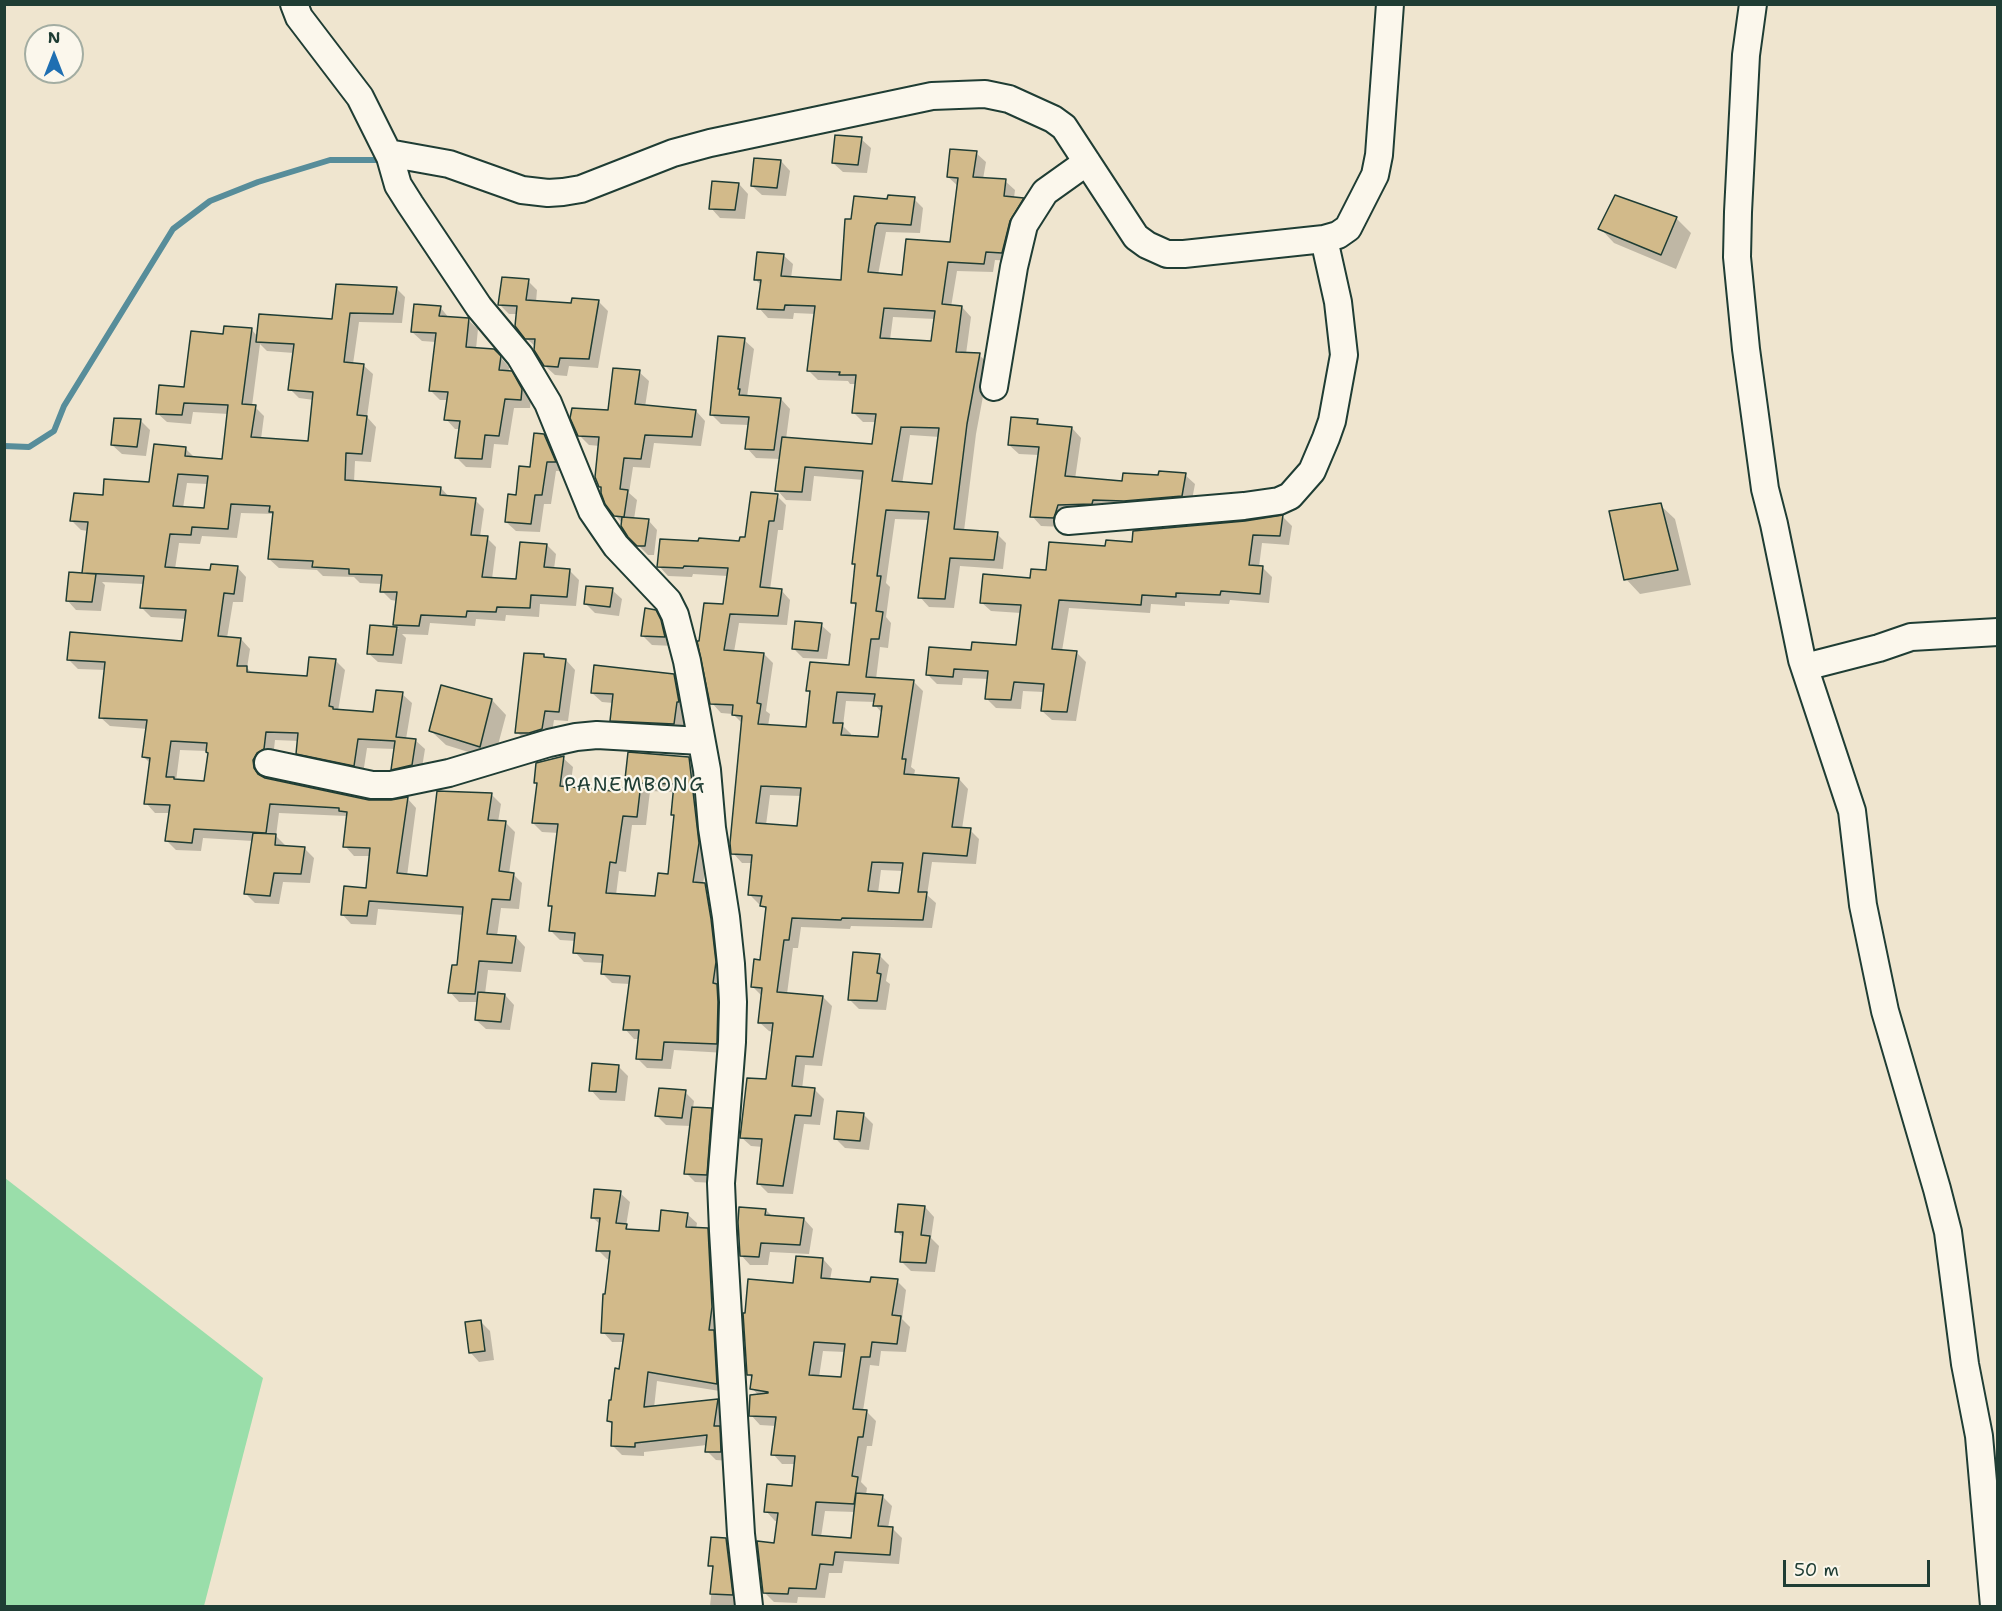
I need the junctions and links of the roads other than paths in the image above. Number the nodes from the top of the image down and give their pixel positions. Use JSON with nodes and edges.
{"nodes":[{"id":1,"x":294,"y":4,"type":"edge"},
{"id":2,"x":1390,"y":4,"type":"edge"},
{"id":3,"x":1753,"y":4,"type":"edge"},
{"id":4,"x":389,"y":155,"type":"junction"},
{"id":5,"x":1085,"y":164,"type":"junction"},
{"id":6,"x":1326,"y":249,"type":"junction"},
{"id":7,"x":994,"y":387,"type":"dead end"},
{"id":8,"x":1068,"y":521,"type":"dead end"},
{"id":9,"x":1998,"y":632,"type":"edge"},
{"id":10,"x":1805,"y":667,"type":"junction"},
{"id":11,"x":701,"y":741,"type":"junction"},
{"id":12,"x":268,"y":763,"type":"dead end"},
{"id":13,"x":749,"y":1606,"type":"edge"},
{"id":14,"x":1995,"y":1606,"type":"edge"}],
"edges":[{"from":1,"to":4,"type":"street"},
{"from":2,"to":6,"type":"street"},
{"from":3,"to":10,"type":"street"},
{"from":4,"to":5,"type":"street"},
{"from":4,"to":11,"type":"street"},
{"from":5,"to":6,"type":"street"},
{"from":5,"to":7,"type":"street"},
{"from":6,"to":8,"type":"street"},
{"from":9,"to":10,"type":"street"},
{"from":10,"to":14,"type":"street"},
{"from":11,"to":12,"type":"street"},
{"from":11,"to":13,"type":"street"}]}
